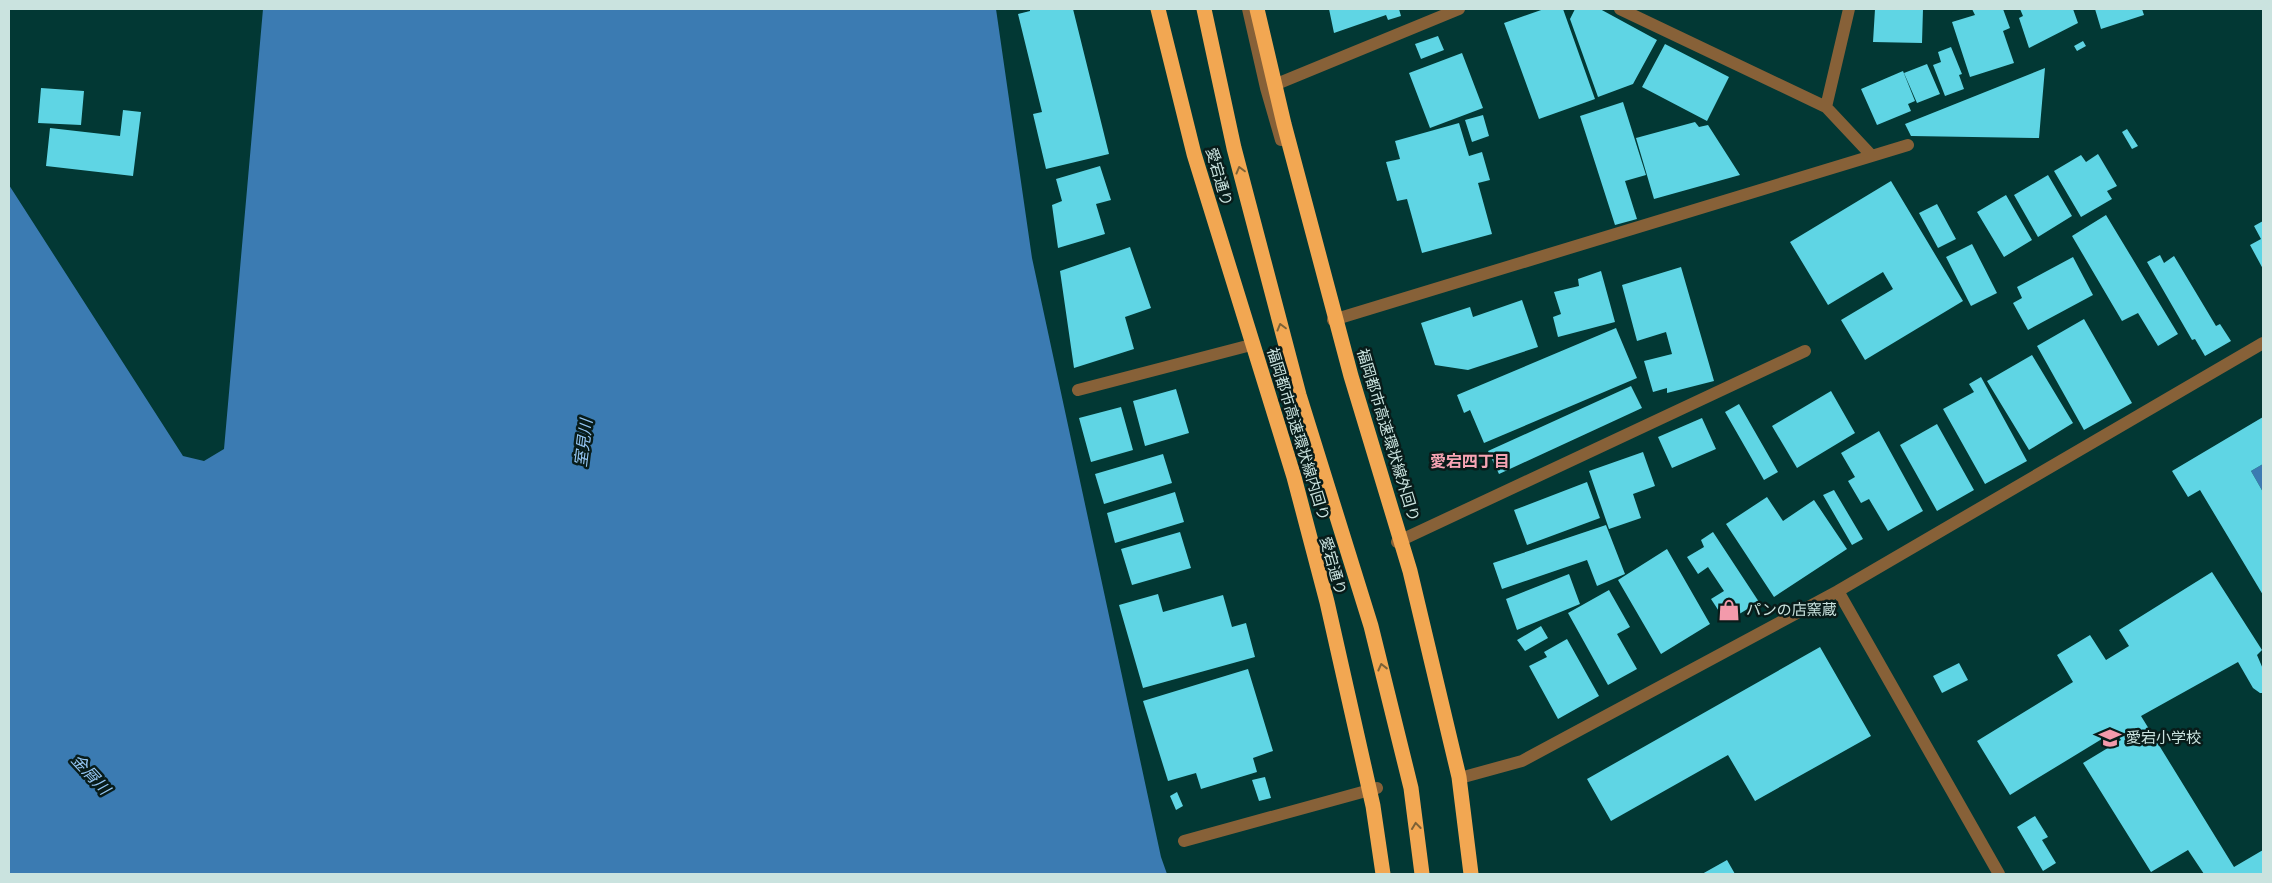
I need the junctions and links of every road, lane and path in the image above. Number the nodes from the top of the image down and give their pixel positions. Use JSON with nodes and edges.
{"nodes":[{"id":1,"x":1159,"y":9,"type":"edge"},
{"id":2,"x":1204,"y":9,"type":"edge"},
{"id":3,"x":1248,"y":9,"type":"edge"},
{"id":4,"x":1257,"y":9,"type":"edge"},
{"id":5,"x":1459,"y":9,"type":"edge"},
{"id":6,"x":1620,"y":9,"type":"edge"},
{"id":7,"x":1849,"y":9,"type":"edge"},
{"id":8,"x":1266,"y":88,"type":"junction"},
{"id":9,"x":1826,"y":107,"type":"junction"},
{"id":10,"x":1908,"y":145,"type":"dead end"},
{"id":11,"x":1872,"y":156,"type":"junction"},
{"id":12,"x":1333,"y":320,"type":"junction"},
{"id":13,"x":2263,"y":343,"type":"edge"},
{"id":14,"x":1251,"y":345,"type":"junction"},
{"id":15,"x":1805,"y":351,"type":"dead end"},
{"id":16,"x":1078,"y":390,"type":"dead end"},
{"id":17,"x":1397,"y":542,"type":"junction"},
{"id":18,"x":1838,"y":591,"type":"junction"},
{"id":19,"x":1460,"y":778,"type":"junction"},
{"id":20,"x":1377,"y":788,"type":"junction"},
{"id":21,"x":1184,"y":842,"type":"dead end"},
{"id":22,"x":1383,"y":874,"type":"edge"},
{"id":23,"x":1390,"y":874,"type":"edge"},
{"id":24,"x":1422,"y":874,"type":"edge"},
{"id":25,"x":1471,"y":874,"type":"edge"},
{"id":26,"x":1999,"y":874,"type":"edge"}],
"edges":[{"from":1,"to":14,"type":"street","name":"愛宕通り"},
{"from":1,"to":22,"type":"highway","name":"福岡都市高速環状線内回り","bridge":true},
{"from":24,"to":2,"type":"highway","one_way":true},
{"from":3,"to":8,"type":"street"},
{"from":4,"to":25,"type":"highway","name":"福岡都市高速環状線外回り","bridge":true},
{"from":5,"to":8,"type":"street"},
{"from":6,"to":9,"type":"street"},
{"from":7,"to":9,"type":"street"},
{"from":8,"to":12,"type":"street"},
{"from":9,"to":11,"type":"street"},
{"from":10,"to":11,"type":"street"},
{"from":11,"to":12,"type":"street"},
{"from":12,"to":17,"type":"street"},
{"from":13,"to":18,"type":"street"},
{"from":14,"to":16,"type":"street"},
{"from":14,"to":20,"type":"street","name":"愛宕通り"},
{"from":15,"to":17,"type":"street"},
{"from":17,"to":19,"type":"street"},
{"from":18,"to":19,"type":"street"},
{"from":18,"to":26,"type":"street"},
{"from":19,"to":25,"type":"street"},
{"from":20,"to":21,"type":"street"},
{"from":20,"to":23,"type":"street","name":"愛宕通り"}]}
